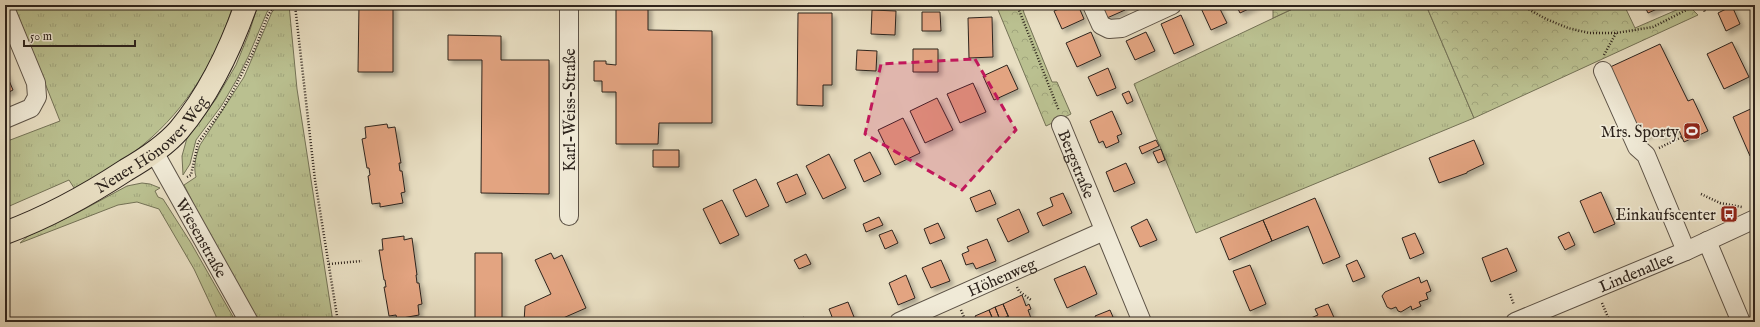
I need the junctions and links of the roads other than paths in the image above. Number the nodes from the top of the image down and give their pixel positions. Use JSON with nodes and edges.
{"nodes":[{"id":1,"x":246,"y":5,"type":"edge"},
{"id":2,"x":569,"y":5,"type":"edge"},
{"id":3,"x":1092,"y":5,"type":"edge"},
{"id":4,"x":1172,"y":5,"type":"edge"},
{"id":5,"x":5,"y":8,"type":"edge"},
{"id":6,"x":1601,"y":66,"type":"road end"},
{"id":7,"x":5,"y":119,"type":"edge"},
{"id":8,"x":1061,"y":125,"type":"road end"},
{"id":9,"x":154,"y":152,"type":"junction"},
{"id":10,"x":1751,"y":214,"type":"edge"},
{"id":11,"x":568,"y":216,"type":"dead end"},
{"id":12,"x":1104,"y":231,"type":"junction"},
{"id":13,"x":5,"y":233,"type":"edge"},
{"id":14,"x":1707,"y":242,"type":"junction"},
{"id":15,"x":1686,"y":251,"type":"junction"},
{"id":16,"x":1515,"y":314,"type":"edge"},
{"id":17,"x":249,"y":322,"type":"edge"},
{"id":18,"x":899,"y":322,"type":"edge"},
{"id":19,"x":1142,"y":322,"type":"edge"},
{"id":20,"x":1741,"y":322,"type":"edge"}],
"edges":[{"from":1,"to":9,"type":"main road","name":"Neuer Hönower Weg"},
{"from":2,"to":11,"type":"street","name":"Karl-Weiss-Straße"},
{"from":3,"to":4,"type":"street"},
{"from":5,"to":7,"type":"street"},
{"from":6,"to":15,"type":"street"},
{"from":8,"to":12,"type":"street","name":"Bergstraße"},
{"from":9,"to":13,"type":"main road","name":"Neuer Hönower Weg"},
{"from":9,"to":17,"type":"street","name":"Wiesenstraße"},
{"from":10,"to":14,"type":"street","name":"Lindenallee"},
{"from":12,"to":18,"type":"street","name":"Höhenweg"},
{"from":12,"to":19,"type":"street","name":"Bergstraße"},
{"from":14,"to":15,"type":"street","name":"Lindenallee"},
{"from":14,"to":20,"type":"street"},
{"from":15,"to":16,"type":"street","name":"Lindenallee"}]}
